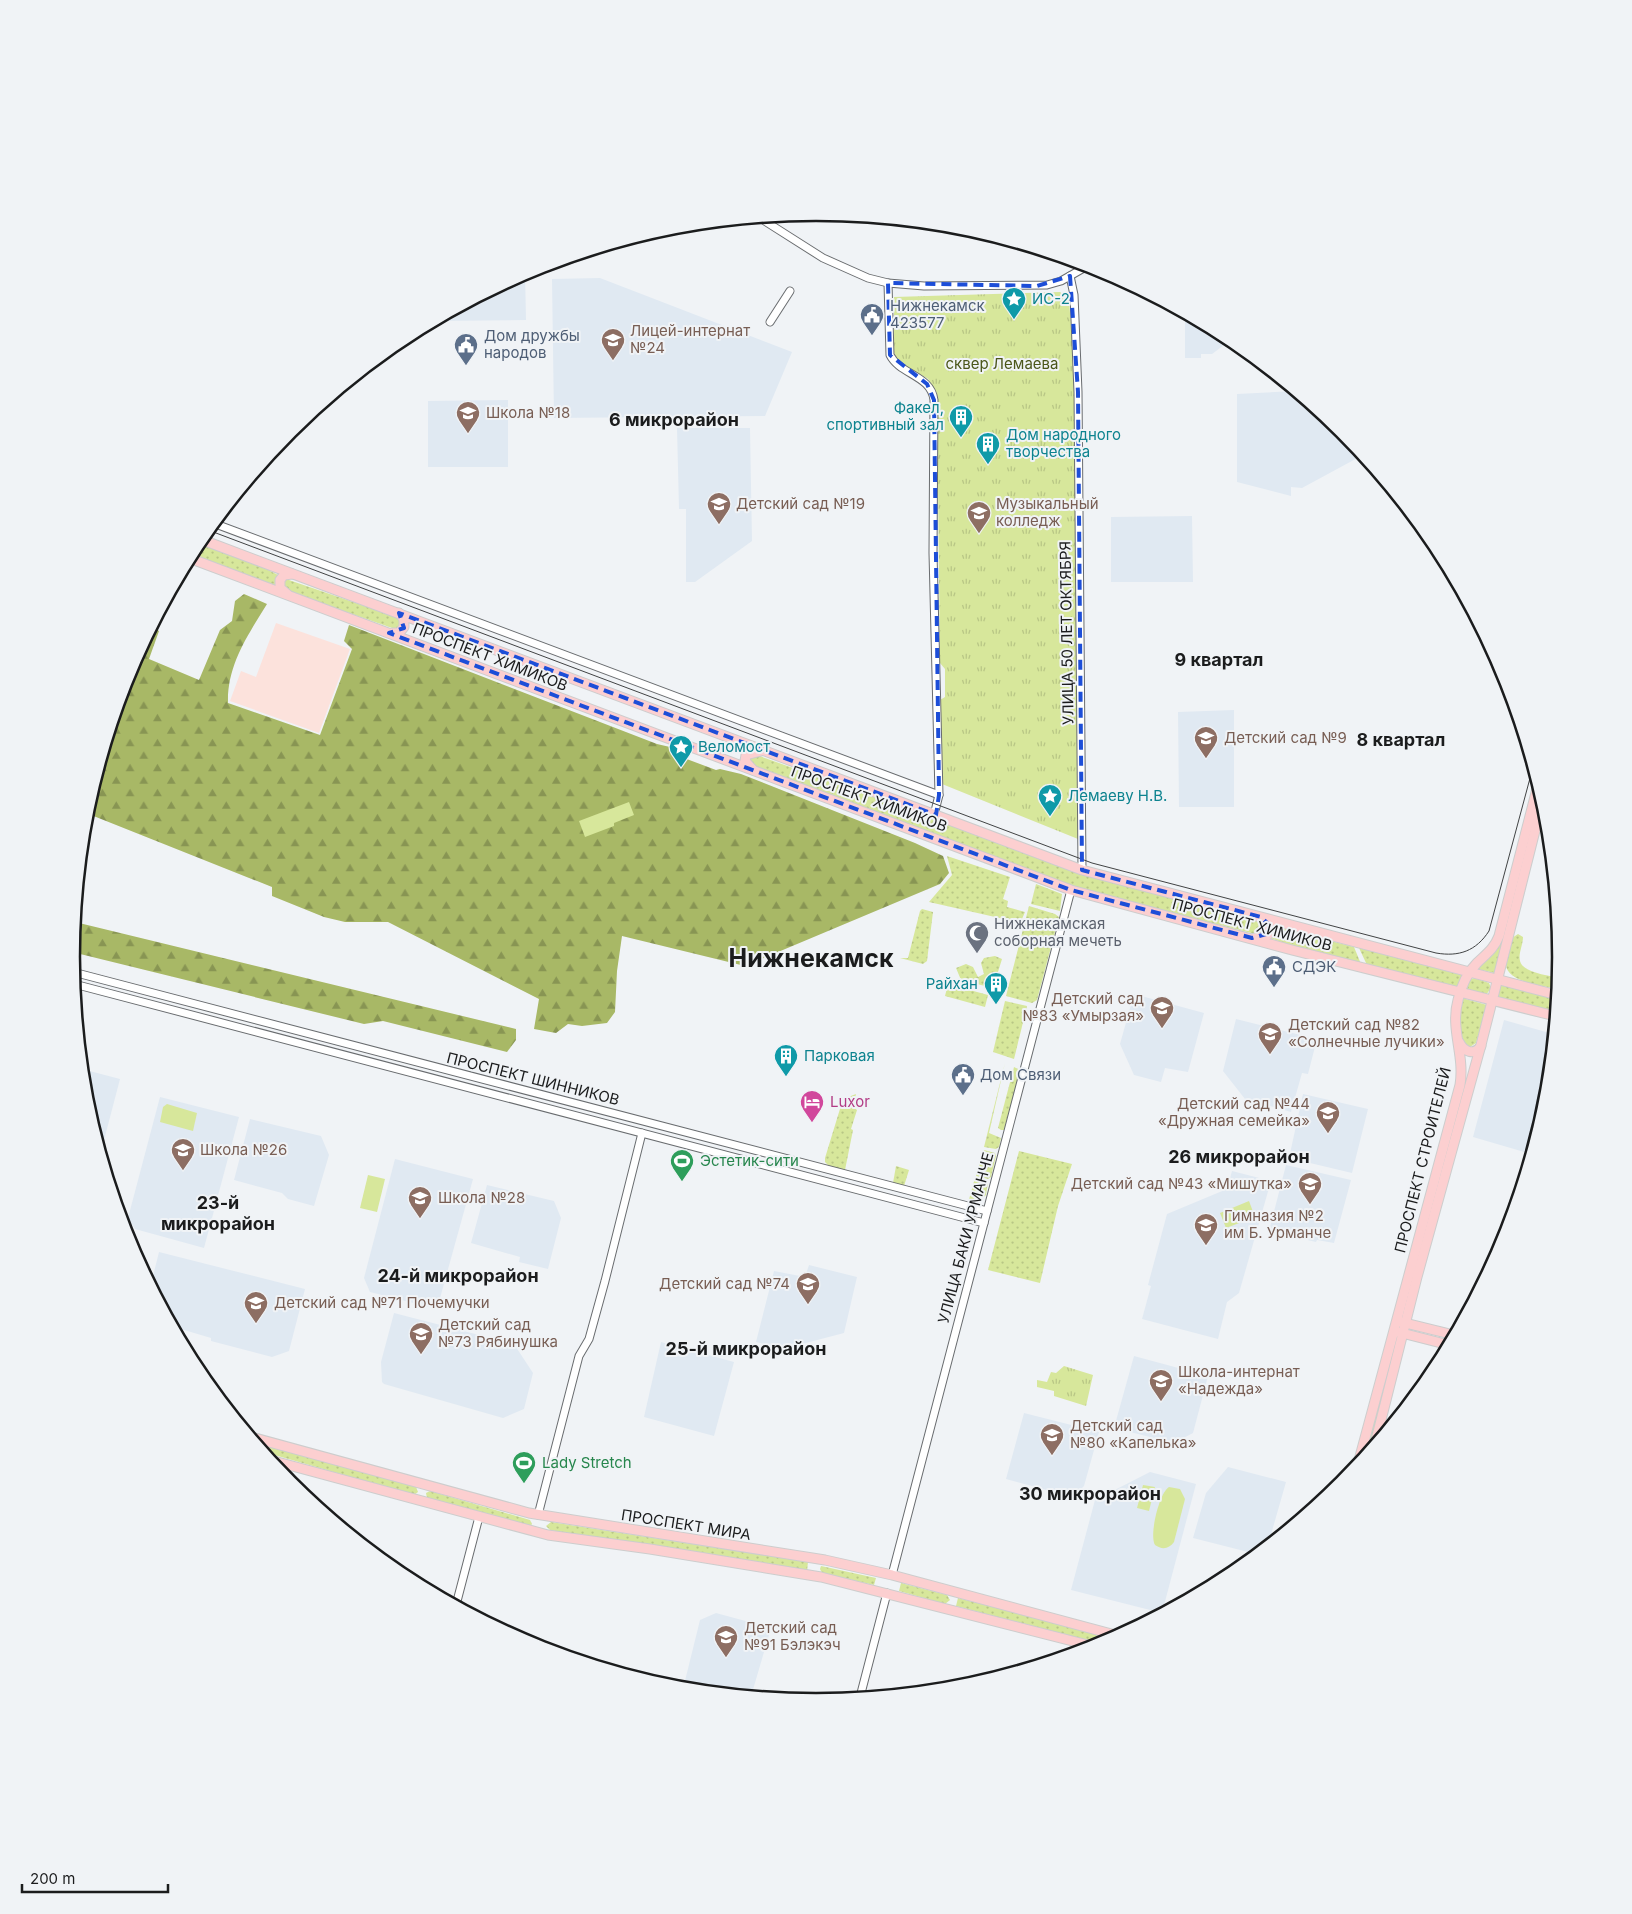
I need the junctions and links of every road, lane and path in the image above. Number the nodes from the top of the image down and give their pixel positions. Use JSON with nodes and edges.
{"nodes":[{"id":1,"x":768,"y":223,"type":"edge"},
{"id":2,"x":1080,"y":270,"type":"edge"},
{"id":3,"x":1070,"y":276,"type":"junction"},
{"id":4,"x":888,"y":284,"type":"junction"},
{"id":5,"x":790,"y":291,"type":"dead end"},
{"id":6,"x":770,"y":322,"type":"dead end"},
{"id":7,"x":220,"y":525,"type":"edge"},
{"id":8,"x":208,"y":542,"type":"edge"},
{"id":9,"x":196,"y":561,"type":"edge"},
{"id":10,"x":293,"y":574,"type":"junction"},
{"id":11,"x":289,"y":596,"type":"junction"},
{"id":12,"x":399,"y":613,"type":"junction"},
{"id":13,"x":389,"y":633,"type":"junction"},
{"id":14,"x":763,"y":751,"type":"junction"},
{"id":15,"x":754,"y":771,"type":"junction"},
{"id":16,"x":939,"y":795,"type":"junction"},
{"id":17,"x":1535,"y":798,"type":"edge"},
{"id":18,"x":934,"y":815,"type":"junction"},
{"id":19,"x":1539,"y":816,"type":"edge"},
{"id":20,"x":1082,"y":870,"type":"junction"},
{"id":21,"x":1071,"y":890,"type":"junction"},
{"id":22,"x":1261,"y":917,"type":"junction"},
{"id":23,"x":1252,"y":938,"type":"junction"},
{"id":24,"x":1469,"y":973,"type":"junction"},
{"id":25,"x":81,"y":974,"type":"edge"},
{"id":26,"x":1497,"y":980,"type":"junction"},
{"id":27,"x":81,"y":986,"type":"edge"},
{"id":28,"x":1443,"y":988,"type":"junction"},
{"id":29,"x":1460,"y":993,"type":"junction"},
{"id":30,"x":1550,"y":993,"type":"edge"},
{"id":31,"x":1492,"y":1001,"type":"junction"},
{"id":32,"x":1455,"y":1012,"type":"junction"},
{"id":33,"x":1549,"y":1015,"type":"edge"},
{"id":34,"x":1458,"y":1040,"type":"junction"},
{"id":35,"x":1481,"y":1045,"type":"junction"},
{"id":36,"x":1462,"y":1071,"type":"junction"},
{"id":37,"x":1474,"y":1073,"type":"junction"},
{"id":38,"x":642,"y":1133,"type":"junction"},
{"id":39,"x":987,"y":1211,"type":"junction"},
{"id":40,"x":984,"y":1223,"type":"junction"},
{"id":41,"x":1396,"y":1321,"type":"junction"},
{"id":42,"x":1406,"y":1323,"type":"junction"},
{"id":43,"x":1393,"y":1331,"type":"junction"},
{"id":44,"x":1403,"y":1334,"type":"junction"},
{"id":45,"x":1447,"y":1334,"type":"edge"},
{"id":46,"x":1441,"y":1344,"type":"edge"},
{"id":47,"x":1378,"y":1431,"type":"edge"},
{"id":48,"x":261,"y":1440,"type":"edge"},
{"id":49,"x":1362,"y":1450,"type":"edge"},
{"id":50,"x":284,"y":1464,"type":"edge"},
{"id":51,"x":430,"y":1486,"type":"junction"},
{"id":52,"x":424,"y":1503,"type":"junction"},
{"id":53,"x":538,"y":1515,"type":"junction"},
{"id":54,"x":479,"y":1517,"type":"junction"},
{"id":55,"x":532,"y":1532,"type":"junction"},
{"id":56,"x":825,"y":1560,"type":"junction"},
{"id":57,"x":892,"y":1575,"type":"junction"},
{"id":58,"x":821,"y":1577,"type":"junction"},
{"id":59,"x":948,"y":1590,"type":"junction"},
{"id":60,"x":887,"y":1593,"type":"junction"},
{"id":61,"x":458,"y":1599,"type":"edge"},
{"id":62,"x":944,"y":1607,"type":"junction"},
{"id":63,"x":1107,"y":1633,"type":"edge"},
{"id":64,"x":1082,"y":1643,"type":"edge"},
{"id":65,"x":862,"y":1691,"type":"edge"}],
"edges":[{"from":1,"to":4,"type":"street"},
{"from":2,"to":3,"type":"street"},
{"from":3,"to":4,"type":"street"},
{"from":3,"to":20,"type":"street","name":"УЛИЦА 50 ЛЕТ ОКТЯБРЯ"},
{"from":4,"to":16,"type":"street"},
{"from":5,"to":6,"type":"street"},
{"from":7,"to":16,"type":"street"},
{"from":8,"to":10,"type":"main road","name":"ПРОСПЕКТ ХИМИКОВ"},
{"from":9,"to":11,"type":"main road","name":"ПРОСПЕКТ ХИМИКОВ"},
{"from":10,"to":11,"type":"main road"},
{"from":10,"to":12,"type":"main road","name":"ПРОСПЕКТ ХИМИКОВ"},
{"from":11,"to":13,"type":"main road","name":"ПРОСПЕКТ ХИМИКОВ"},
{"from":12,"to":13,"type":"main road"},
{"from":12,"to":14,"type":"main road","name":"ПРОСПЕКТ ХИМИКОВ"},
{"from":13,"to":15,"type":"main road","name":"ПРОСПЕКТ ХИМИКОВ"},
{"from":14,"to":15,"type":"main road"},
{"from":14,"to":18,"type":"main road","name":"ПРОСПЕКТ ХИМИКОВ"},
{"from":15,"to":21,"type":"main road","name":"ПРОСПЕКТ ХИМИКОВ"},
{"from":16,"to":18,"type":"street"},
{"from":17,"to":24,"type":"main road","name":"ПРОСПЕКТ СТРОИТЕЛЕЙ"},
{"from":18,"to":20,"type":"main road","name":"ПРОСПЕКТ ХИМИКОВ"},
{"from":19,"to":26,"type":"main road","name":"ПРОСПЕКТ СТРОИТЕЛЕЙ"},
{"from":20,"to":22,"type":"main road","name":"ПРОСПЕКТ ХИМИКОВ"},
{"from":21,"to":23,"type":"main road","name":"ПРОСПЕКТ ХИМИКОВ"},
{"from":21,"to":39,"type":"street","name":"УЛИЦА БАКИ УРМАНЧЕ"},
{"from":22,"to":23,"type":"main road"},
{"from":22,"to":24,"type":"main road","name":"ПРОСПЕКТ ХИМИКОВ"},
{"from":23,"to":28,"type":"main road","name":"ПРОСПЕКТ ХИМИКОВ"},
{"from":24,"to":26,"type":"main road","name":"ПРОСПЕКТ ХИМИКОВ"},
{"from":24,"to":29,"type":"main road","name":"ПРОСПЕКТ СТРОИТЕЛЕЙ"},
{"from":25,"to":39,"type":"street","name":"ПРОСПЕКТ ШИННИКОВ"},
{"from":26,"to":30,"type":"main road","name":"ПРОСПЕКТ ХИМИКОВ"},
{"from":26,"to":31,"type":"main road","name":"ПРОСПЕКТ СТРОИТЕЛЕЙ"},
{"from":27,"to":38,"type":"street","name":"ПРОСПЕКТ ШИННИКОВ"},
{"from":28,"to":29,"type":"main road","name":"ПРОСПЕКТ ХИМИКОВ"},
{"from":28,"to":32,"type":"main road"},
{"from":29,"to":31,"type":"main road","name":"ПРОСПЕКТ ХИМИКОВ"},
{"from":29,"to":32,"type":"main road","name":"ПРОСПЕКТ СТРОИТЕЛЕЙ"},
{"from":31,"to":33,"type":"main road","name":"ПРОСПЕКТ ХИМИКОВ"},
{"from":31,"to":35,"type":"main road","name":"ПРОСПЕКТ СТРОИТЕЛЕЙ"},
{"from":32,"to":34,"type":"main road","name":"ПРОСПЕКТ СТРОИТЕЛЕЙ"},
{"from":34,"to":35,"type":"main road"},
{"from":34,"to":36,"type":"main road","name":"ПРОСПЕКТ СТРОИТЕЛЕЙ"},
{"from":35,"to":37,"type":"main road","name":"ПРОСПЕКТ СТРОИТЕЛЕЙ"},
{"from":36,"to":37,"type":"main road"},
{"from":36,"to":41,"type":"main road","name":"ПРОСПЕКТ СТРОИТЕЛЕЙ"},
{"from":37,"to":42,"type":"main road","name":"ПРОСПЕКТ СТРОИТЕЛЕЙ"},
{"from":38,"to":40,"type":"street","name":"ПРОСПЕКТ ШИННИКОВ"},
{"from":38,"to":53,"type":"street"},
{"from":39,"to":40,"type":"street","name":"УЛИЦА БАКИ УРМАНЧЕ"},
{"from":40,"to":57,"type":"street","name":"УЛИЦА БАКИ УРМАНЧЕ"},
{"from":41,"to":42,"type":"main road"},
{"from":41,"to":43,"type":"main road","name":"ПРОСПЕКТ СТРОИТЕЛЕЙ"},
{"from":42,"to":44,"type":"main road","name":"ПРОСПЕКТ СТРОИТЕЛЕЙ"},
{"from":42,"to":45,"type":"main road"},
{"from":43,"to":44,"type":"main road"},
{"from":43,"to":49,"type":"main road","name":"ПРОСПЕКТ СТРОИТЕЛЕЙ"},
{"from":44,"to":46,"type":"main road"},
{"from":44,"to":47,"type":"main road","name":"ПРОСПЕКТ СТРОИТЕЛЕЙ"},
{"from":48,"to":51,"type":"main road","name":"ПРОСПЕКТ МИРА"},
{"from":50,"to":52,"type":"main road","name":"ПРОСПЕКТ МИРА"},
{"from":51,"to":52,"type":"main road"},
{"from":51,"to":53,"type":"main road","name":"ПРОСПЕКТ МИРА"},
{"from":52,"to":54,"type":"main road","name":"ПРОСПЕКТ МИРА"},
{"from":53,"to":55,"type":"main road"},
{"from":53,"to":56,"type":"main road","name":"ПРОСПЕКТ МИРА"},
{"from":54,"to":55,"type":"main road","name":"ПРОСПЕКТ МИРА"},
{"from":54,"to":61,"type":"street"},
{"from":55,"to":58,"type":"main road","name":"ПРОСПЕКТ МИРА"},
{"from":56,"to":57,"type":"main road","name":"ПРОСПЕКТ МИРА"},
{"from":56,"to":58,"type":"main road"},
{"from":57,"to":59,"type":"main road","name":"ПРОСПЕКТ МИРА"},
{"from":57,"to":60,"type":"main road","name":"УЛИЦА БАКИ УРМАНЧЕ"},
{"from":58,"to":60,"type":"main road","name":"ПРОСПЕКТ МИРА"},
{"from":59,"to":62,"type":"main road"},
{"from":59,"to":63,"type":"main road","name":"ПРОСПЕКТ МИРА"},
{"from":60,"to":62,"type":"main road","name":"ПРОСПЕКТ МИРА"},
{"from":60,"to":65,"type":"street"},
{"from":62,"to":64,"type":"main road","name":"ПРОСПЕКТ МИРА"}]}
